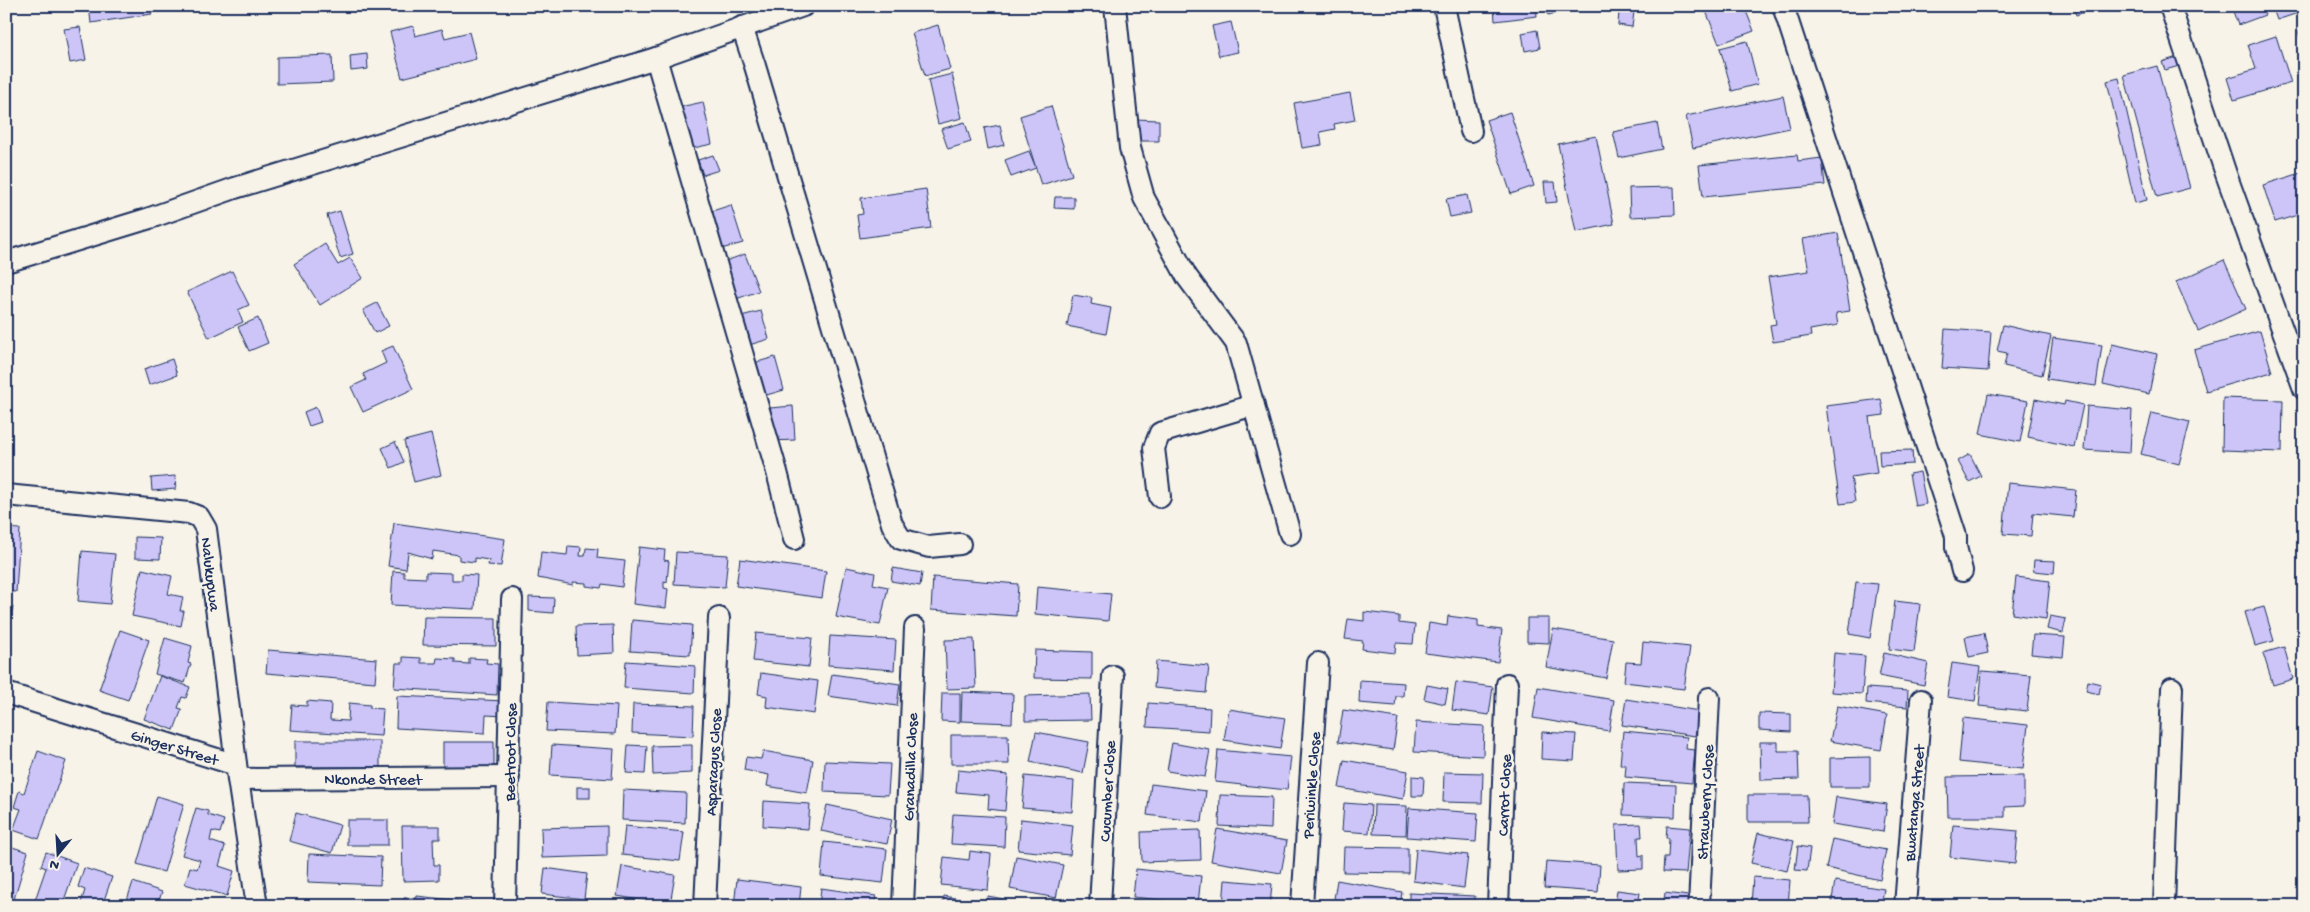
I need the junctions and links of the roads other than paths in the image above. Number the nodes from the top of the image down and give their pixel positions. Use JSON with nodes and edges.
{"nodes":[{"id":1,"x":803,"y":6,"type":"edge"},
{"id":2,"x":1115,"y":6,"type":"edge"},
{"id":3,"x":1444,"y":6,"type":"edge"},
{"id":4,"x":1783,"y":6,"type":"edge"},
{"id":5,"x":2170,"y":6,"type":"edge"},
{"id":6,"x":742,"y":26,"type":"junction"},
{"id":7,"x":656,"y":58,"type":"junction"},
{"id":8,"x":1471,"y":131,"type":"dead end"},
{"id":9,"x":6,"y":262,"type":"edge"},
{"id":10,"x":2304,"y":390,"type":"edge"},
{"id":11,"x":1254,"y":405,"type":"junction"},
{"id":12,"x":6,"y":495,"type":"edge"},
{"id":13,"x":1160,"y":497,"type":"dead end"},
{"id":14,"x":1290,"y":534,"type":"dead end"},
{"id":15,"x":794,"y":539,"type":"dead end"},
{"id":16,"x":960,"y":544,"type":"dead end"},
{"id":17,"x":1962,"y":571,"type":"dead end"},
{"id":18,"x":512,"y":599,"type":"dead end"},
{"id":19,"x":719,"y":618,"type":"dead end"},
{"id":20,"x":915,"y":628,"type":"dead end"},
{"id":21,"x":1318,"y":663,"type":"dead end"},
{"id":22,"x":1113,"y":676,"type":"dead end"},
{"id":23,"x":1507,"y":684,"type":"dead end"},
{"id":24,"x":2172,"y":688,"type":"dead end"},
{"id":25,"x":6,"y":693,"type":"edge"},
{"id":26,"x":1709,"y":698,"type":"dead end"},
{"id":27,"x":1921,"y":700,"type":"dead end"},
{"id":28,"x":237,"y":772,"type":"junction"},
{"id":29,"x":509,"y":777,"type":"junction"},
{"id":30,"x":257,"y":906,"type":"edge"},
{"id":31,"x":505,"y":906,"type":"edge"},
{"id":32,"x":705,"y":906,"type":"edge"},
{"id":33,"x":904,"y":906,"type":"edge"},
{"id":34,"x":1100,"y":906,"type":"edge"},
{"id":35,"x":1302,"y":906,"type":"edge"},
{"id":36,"x":1498,"y":906,"type":"edge"},
{"id":37,"x":1699,"y":906,"type":"edge"},
{"id":38,"x":1905,"y":906,"type":"edge"},
{"id":39,"x":2164,"y":906,"type":"edge"}],
"edges":[{"from":1,"to":6,"type":"street"},
{"from":2,"to":11,"type":"street"},
{"from":3,"to":8,"type":"street"},
{"from":4,"to":17,"type":"street"},
{"from":5,"to":10,"type":"street"},
{"from":6,"to":7,"type":"street"},
{"from":6,"to":16,"type":"street"},
{"from":7,"to":9,"type":"street"},
{"from":7,"to":15,"type":"street"},
{"from":11,"to":13,"type":"street"},
{"from":11,"to":14,"type":"street"},
{"from":12,"to":28,"type":"street","name":"Nalukupwa"},
{"from":18,"to":29,"type":"street","name":"Beetroot Close"},
{"from":19,"to":32,"type":"street","name":"Asparagus Close"},
{"from":20,"to":33,"type":"street","name":"Granadilla Close"},
{"from":21,"to":35,"type":"street","name":"Periwinkle Close"},
{"from":22,"to":34,"type":"street","name":"Cucumber Close"},
{"from":23,"to":36,"type":"street","name":"Carrot Close"},
{"from":24,"to":39,"type":"street"},
{"from":25,"to":28,"type":"street","name":"Ginger Street"},
{"from":26,"to":37,"type":"street","name":"Strawberry Close"},
{"from":27,"to":38,"type":"street","name":"Bwatanga Street"},
{"from":28,"to":29,"type":"street","name":"Nkonde Street"},
{"from":28,"to":30,"type":"street"},
{"from":29,"to":31,"type":"street","name":"Beetroot Close"}]}
